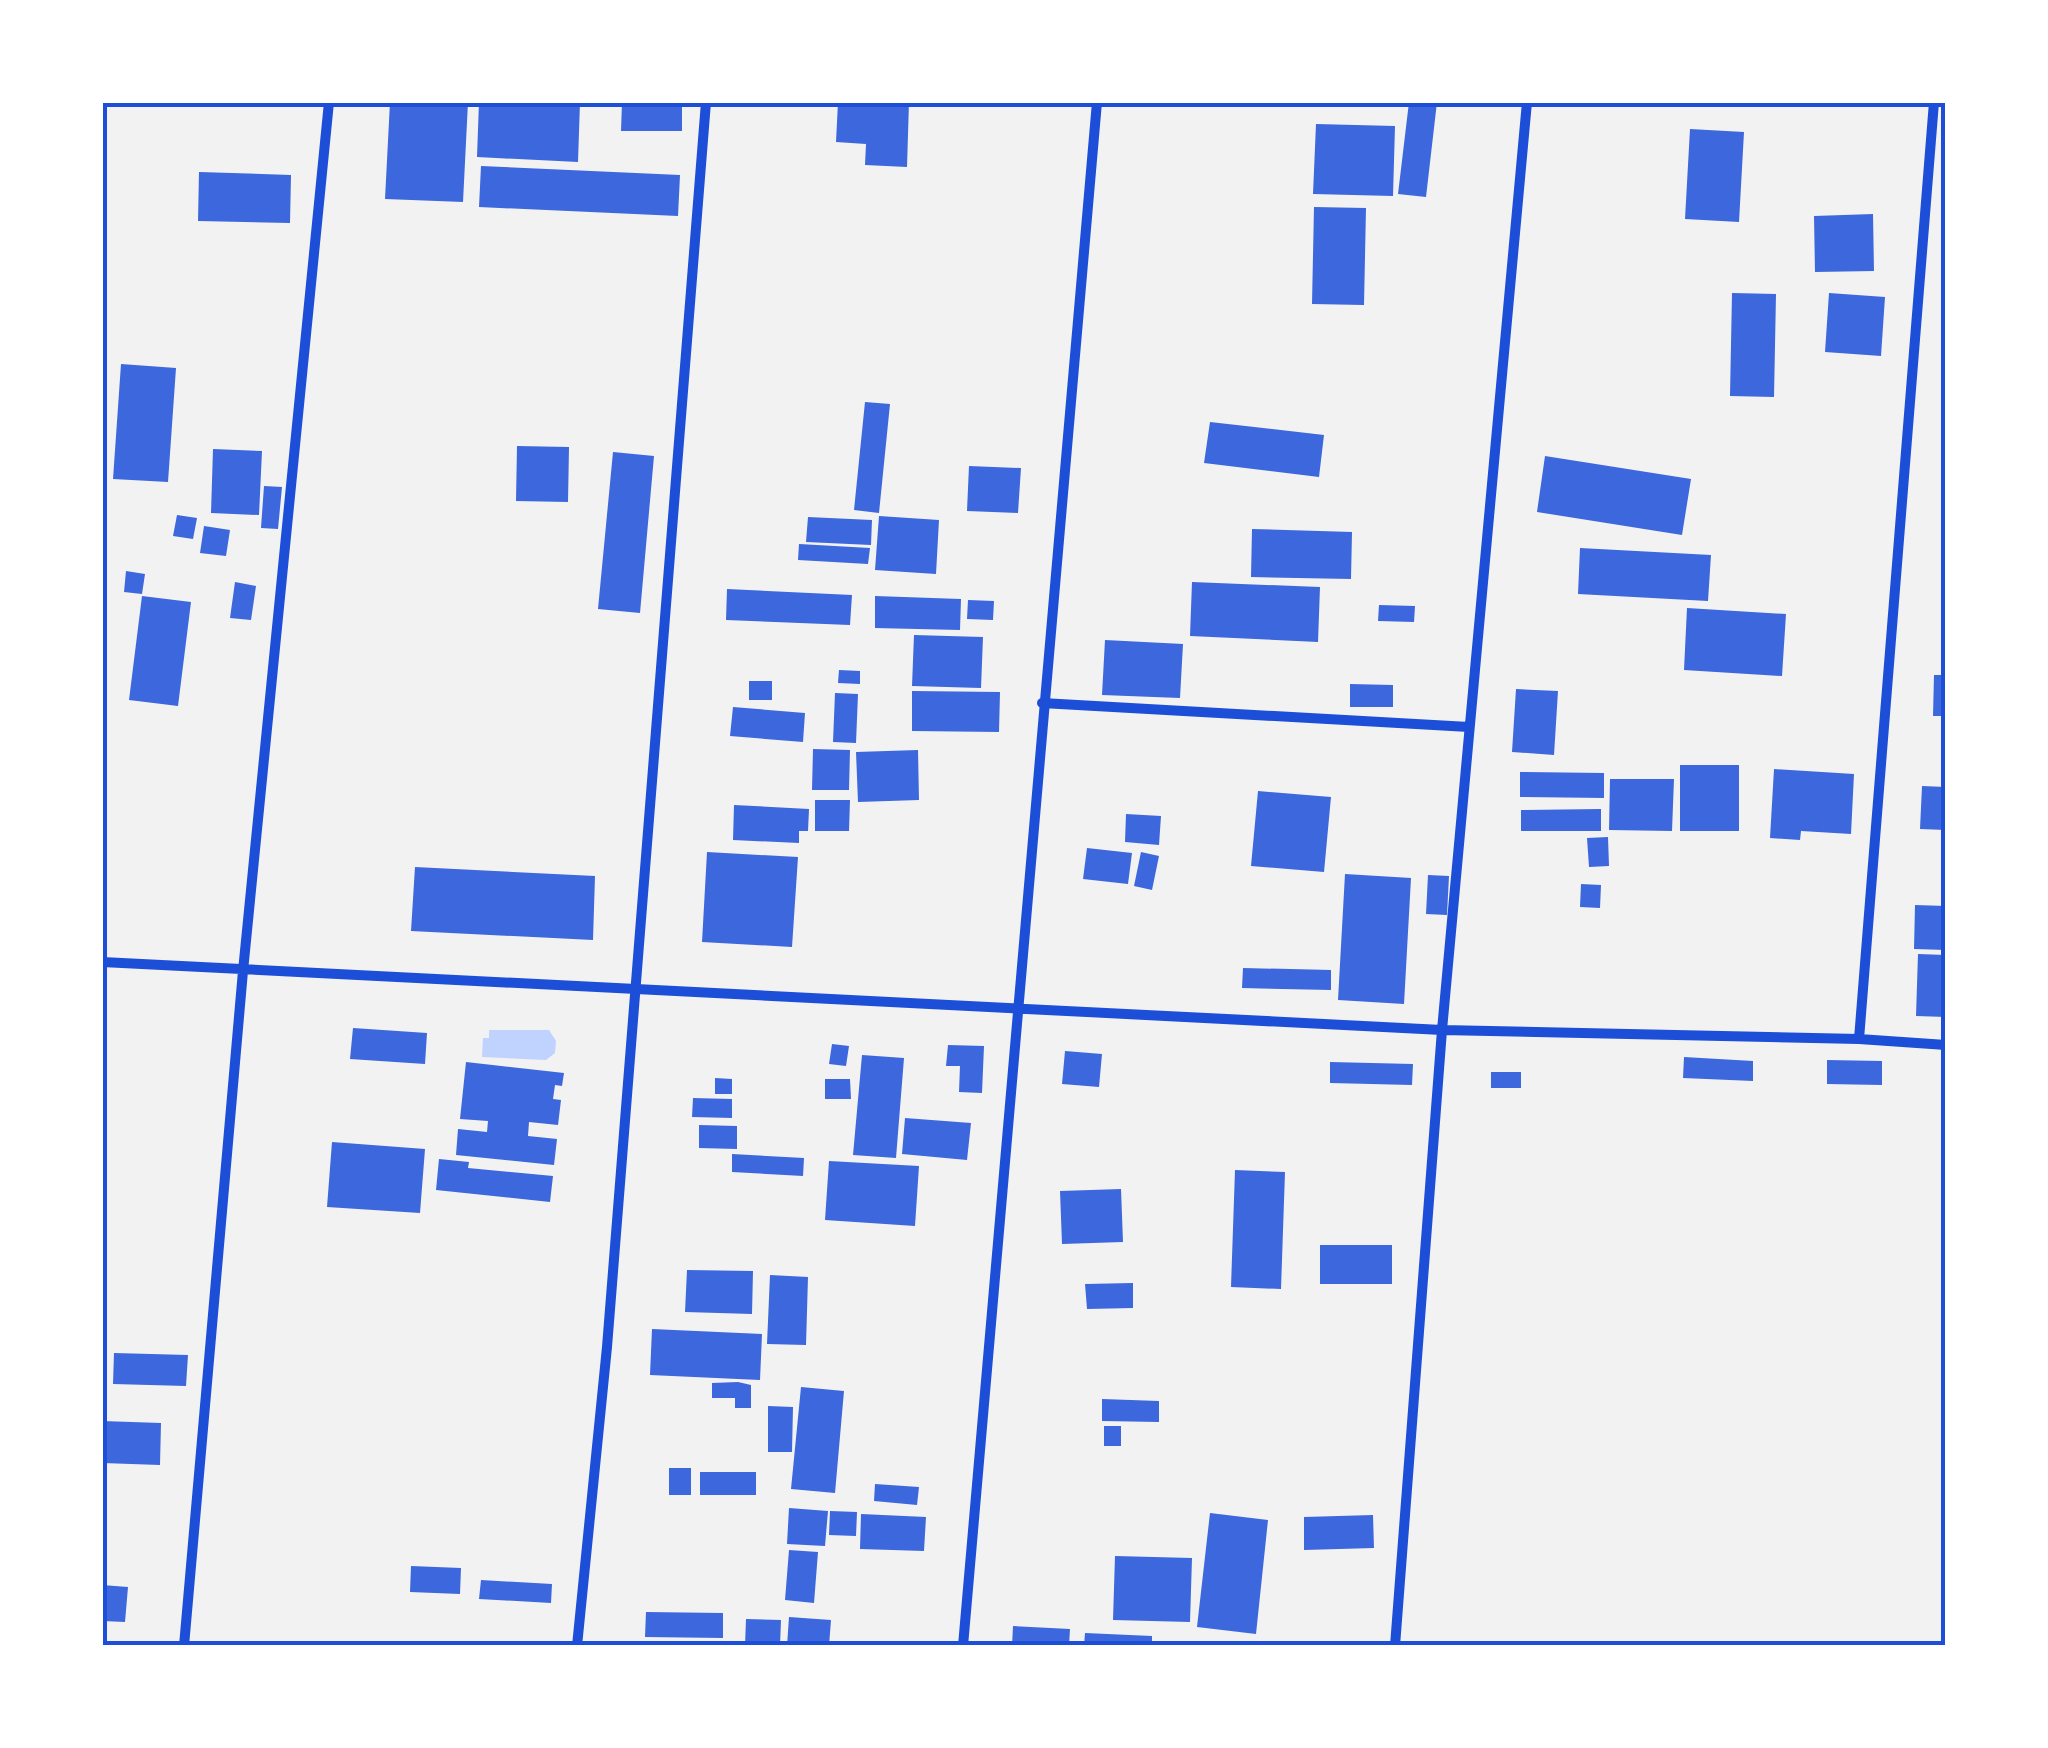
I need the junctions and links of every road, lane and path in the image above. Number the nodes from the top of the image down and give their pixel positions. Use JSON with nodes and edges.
{"nodes":[{"id":1,"x":329,"y":102,"type":"edge"},
{"id":2,"x":706,"y":102,"type":"edge"},
{"id":3,"x":1097,"y":102,"type":"edge"},
{"id":4,"x":1526,"y":102,"type":"edge"},
{"id":5,"x":1934,"y":102,"type":"edge"},
{"id":6,"x":1042,"y":703,"type":"junction"},
{"id":7,"x":1470,"y":728,"type":"junction"},
{"id":8,"x":102,"y":962,"type":"edge"},
{"id":9,"x":243,"y":971,"type":"junction"},
{"id":10,"x":633,"y":992,"type":"junction"},
{"id":11,"x":1015,"y":1008,"type":"junction"},
{"id":12,"x":1442,"y":1030,"type":"junction"},
{"id":13,"x":1858,"y":1039,"type":"junction"},
{"id":14,"x":1946,"y":1045,"type":"edge"},
{"id":15,"x":184,"y":1646,"type":"edge"},
{"id":16,"x":577,"y":1646,"type":"edge"},
{"id":17,"x":963,"y":1646,"type":"edge"},
{"id":18,"x":1395,"y":1646,"type":"edge"}],
"edges":[{"from":1,"to":9,"type":"street"},
{"from":2,"to":10,"type":"street"},
{"from":3,"to":6,"type":"street"},
{"from":4,"to":7,"type":"street"},
{"from":5,"to":13,"type":"street"},
{"from":6,"to":7,"type":"street"},
{"from":6,"to":11,"type":"street"},
{"from":7,"to":12,"type":"street"},
{"from":8,"to":9,"type":"street"},
{"from":9,"to":10,"type":"street"},
{"from":9,"to":15,"type":"street"},
{"from":10,"to":11,"type":"street"},
{"from":10,"to":16,"type":"street"},
{"from":11,"to":12,"type":"street"},
{"from":11,"to":17,"type":"street"},
{"from":12,"to":13,"type":"street"},
{"from":12,"to":18,"type":"street"},
{"from":13,"to":14,"type":"street"}]}
